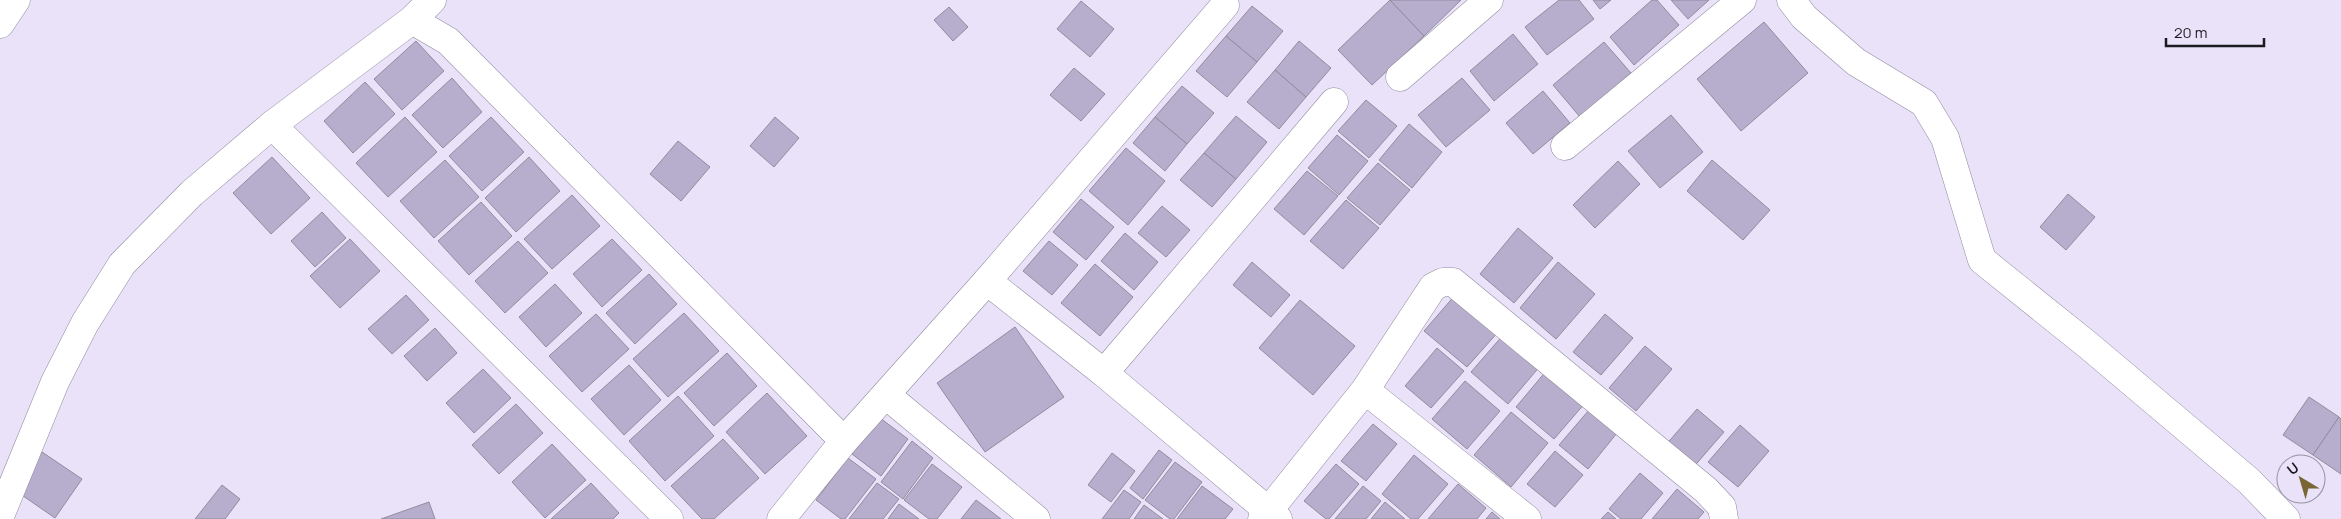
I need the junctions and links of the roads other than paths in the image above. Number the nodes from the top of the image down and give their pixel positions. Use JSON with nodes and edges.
{"nodes":[{"id":1,"x":16,"y":0,"type":"edge"},
{"id":2,"x":432,"y":0,"type":"edge"},
{"id":3,"x":1489,"y":0,"type":"edge"},
{"id":4,"x":1742,"y":0,"type":"edge"},
{"id":5,"x":1791,"y":0,"type":"edge"},
{"id":6,"x":1225,"y":5,"type":"dead end"},
{"id":7,"x":412,"y":20,"type":"junction"},
{"id":8,"x":0,"y":24,"type":"edge"},
{"id":9,"x":1400,"y":77,"type":"dead end"},
{"id":10,"x":1334,"y":102,"type":"dead end"},
{"id":11,"x":272,"y":125,"type":"junction"},
{"id":12,"x":1565,"y":146,"type":"dead end"},
{"id":13,"x":987,"y":281,"type":"junction"},
{"id":14,"x":1104,"y":373,"type":"junction"},
{"id":15,"x":1365,"y":390,"type":"junction"},
{"id":16,"x":886,"y":395,"type":"junction"},
{"id":17,"x":844,"y":441,"type":"junction"},
{"id":18,"x":0,"y":516,"type":"edge"},
{"id":19,"x":1269,"y":516,"type":"edge"},
{"id":20,"x":669,"y":519,"type":"edge"},
{"id":21,"x":782,"y":519,"type":"edge"},
{"id":22,"x":1036,"y":519,"type":"edge"},
{"id":23,"x":1527,"y":519,"type":"edge"},
{"id":24,"x":1724,"y":519,"type":"edge"},
{"id":25,"x":2286,"y":519,"type":"edge"}],
"edges":[{"from":1,"to":8,"type":"street"},
{"from":2,"to":7,"type":"street"},
{"from":3,"to":9,"type":"street"},
{"from":4,"to":12,"type":"street"},
{"from":5,"to":25,"type":"street"},
{"from":6,"to":13,"type":"street"},
{"from":7,"to":11,"type":"street"},
{"from":7,"to":17,"type":"street"},
{"from":10,"to":14,"type":"street"},
{"from":11,"to":18,"type":"street"},
{"from":11,"to":20,"type":"street"},
{"from":13,"to":14,"type":"street"},
{"from":13,"to":16,"type":"street"},
{"from":14,"to":19,"type":"street"},
{"from":15,"to":19,"type":"street"},
{"from":15,"to":23,"type":"street"},
{"from":15,"to":24,"type":"street"},
{"from":16,"to":17,"type":"street"},
{"from":16,"to":22,"type":"street"},
{"from":17,"to":21,"type":"street"}]}
